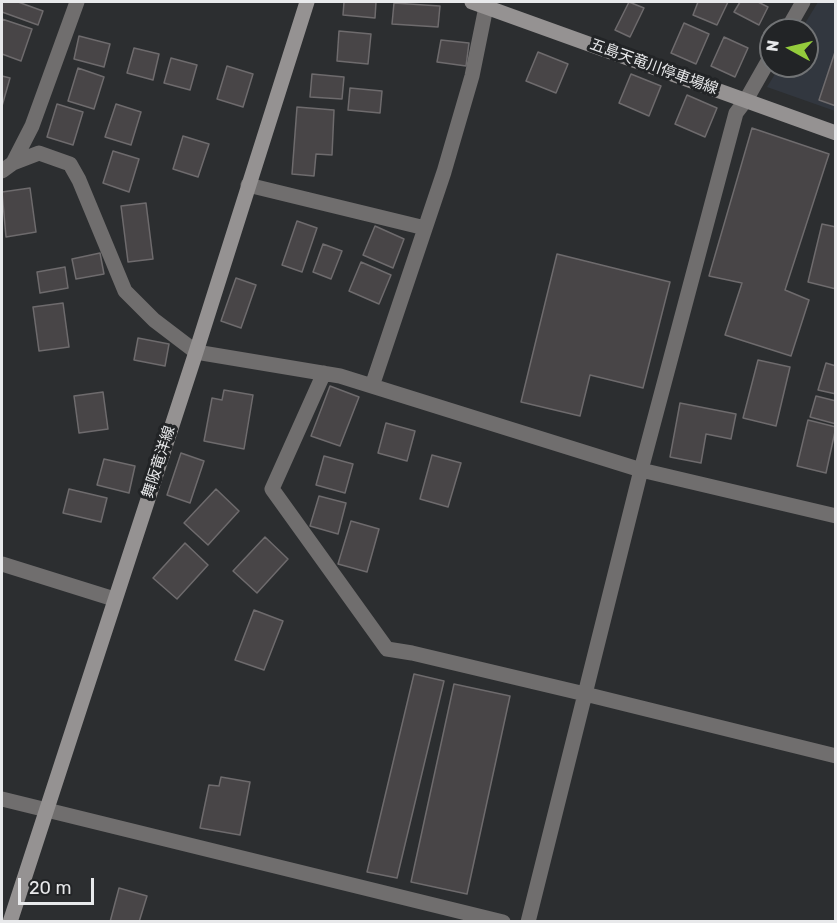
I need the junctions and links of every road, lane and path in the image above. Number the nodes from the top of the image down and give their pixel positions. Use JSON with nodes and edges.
{"nodes":[{"id":1,"x":77,"y":2,"type":"edge"},
{"id":2,"x":307,"y":2,"type":"edge"},
{"id":3,"x":803,"y":2,"type":"edge"},
{"id":4,"x":477,"y":3,"type":"edge"},
{"id":5,"x":794,"y":18,"type":"edge"},
{"id":6,"x":759,"y":78,"type":"edge"},
{"id":7,"x":746,"y":100,"type":"junction"},
{"id":8,"x":836,"y":133,"type":"edge"},
{"id":9,"x":7,"y":167,"type":"edge"},
{"id":10,"x":248,"y":185,"type":"junction"},
{"id":11,"x":425,"y":228,"type":"junction"},
{"id":12,"x":196,"y":352,"type":"junction"},
{"id":13,"x":324,"y":373,"type":"junction"},
{"id":14,"x":372,"y":386,"type":"junction"},
{"id":15,"x":641,"y":470,"type":"junction"},
{"id":16,"x":836,"y":516,"type":"edge"},
{"id":17,"x":2,"y":564,"type":"edge"},
{"id":18,"x":114,"y":599,"type":"junction"},
{"id":19,"x":585,"y":694,"type":"junction"},
{"id":20,"x":836,"y":756,"type":"edge"},
{"id":21,"x":2,"y":799,"type":"edge"},
{"id":22,"x":46,"y":810,"type":"junction"},
{"id":23,"x":10,"y":921,"type":"edge"},
{"id":24,"x":503,"y":921,"type":"edge"},
{"id":25,"x":528,"y":921,"type":"edge"}],
"edges":[{"from":1,"to":9,"type":"street"},
{"from":2,"to":10,"type":"main road","name":"舞阪竜洋線"},
{"from":3,"to":5,"type":"street"},
{"from":4,"to":7,"type":"main road","name":"五島天竜川停車場線"},
{"from":4,"to":11,"type":"street"},
{"from":6,"to":7,"type":"street"},
{"from":7,"to":8,"type":"main road","name":"五島天竜川停車場線"},
{"from":7,"to":15,"type":"street"},
{"from":9,"to":12,"type":"street"},
{"from":10,"to":11,"type":"street"},
{"from":10,"to":12,"type":"main road","name":"舞阪竜洋線"},
{"from":11,"to":14,"type":"street"},
{"from":12,"to":13,"type":"street"},
{"from":12,"to":18,"type":"main road","name":"舞阪竜洋線"},
{"from":13,"to":14,"type":"street"},
{"from":13,"to":19,"type":"street"},
{"from":14,"to":15,"type":"street"},
{"from":15,"to":16,"type":"street"},
{"from":15,"to":19,"type":"street"},
{"from":17,"to":18,"type":"street"},
{"from":18,"to":22,"type":"main road","name":"舞阪竜洋線"},
{"from":19,"to":20,"type":"street"},
{"from":19,"to":25,"type":"street"},
{"from":21,"to":22,"type":"street"},
{"from":22,"to":23,"type":"main road","name":"舞阪竜洋線"},
{"from":22,"to":24,"type":"street"}]}
